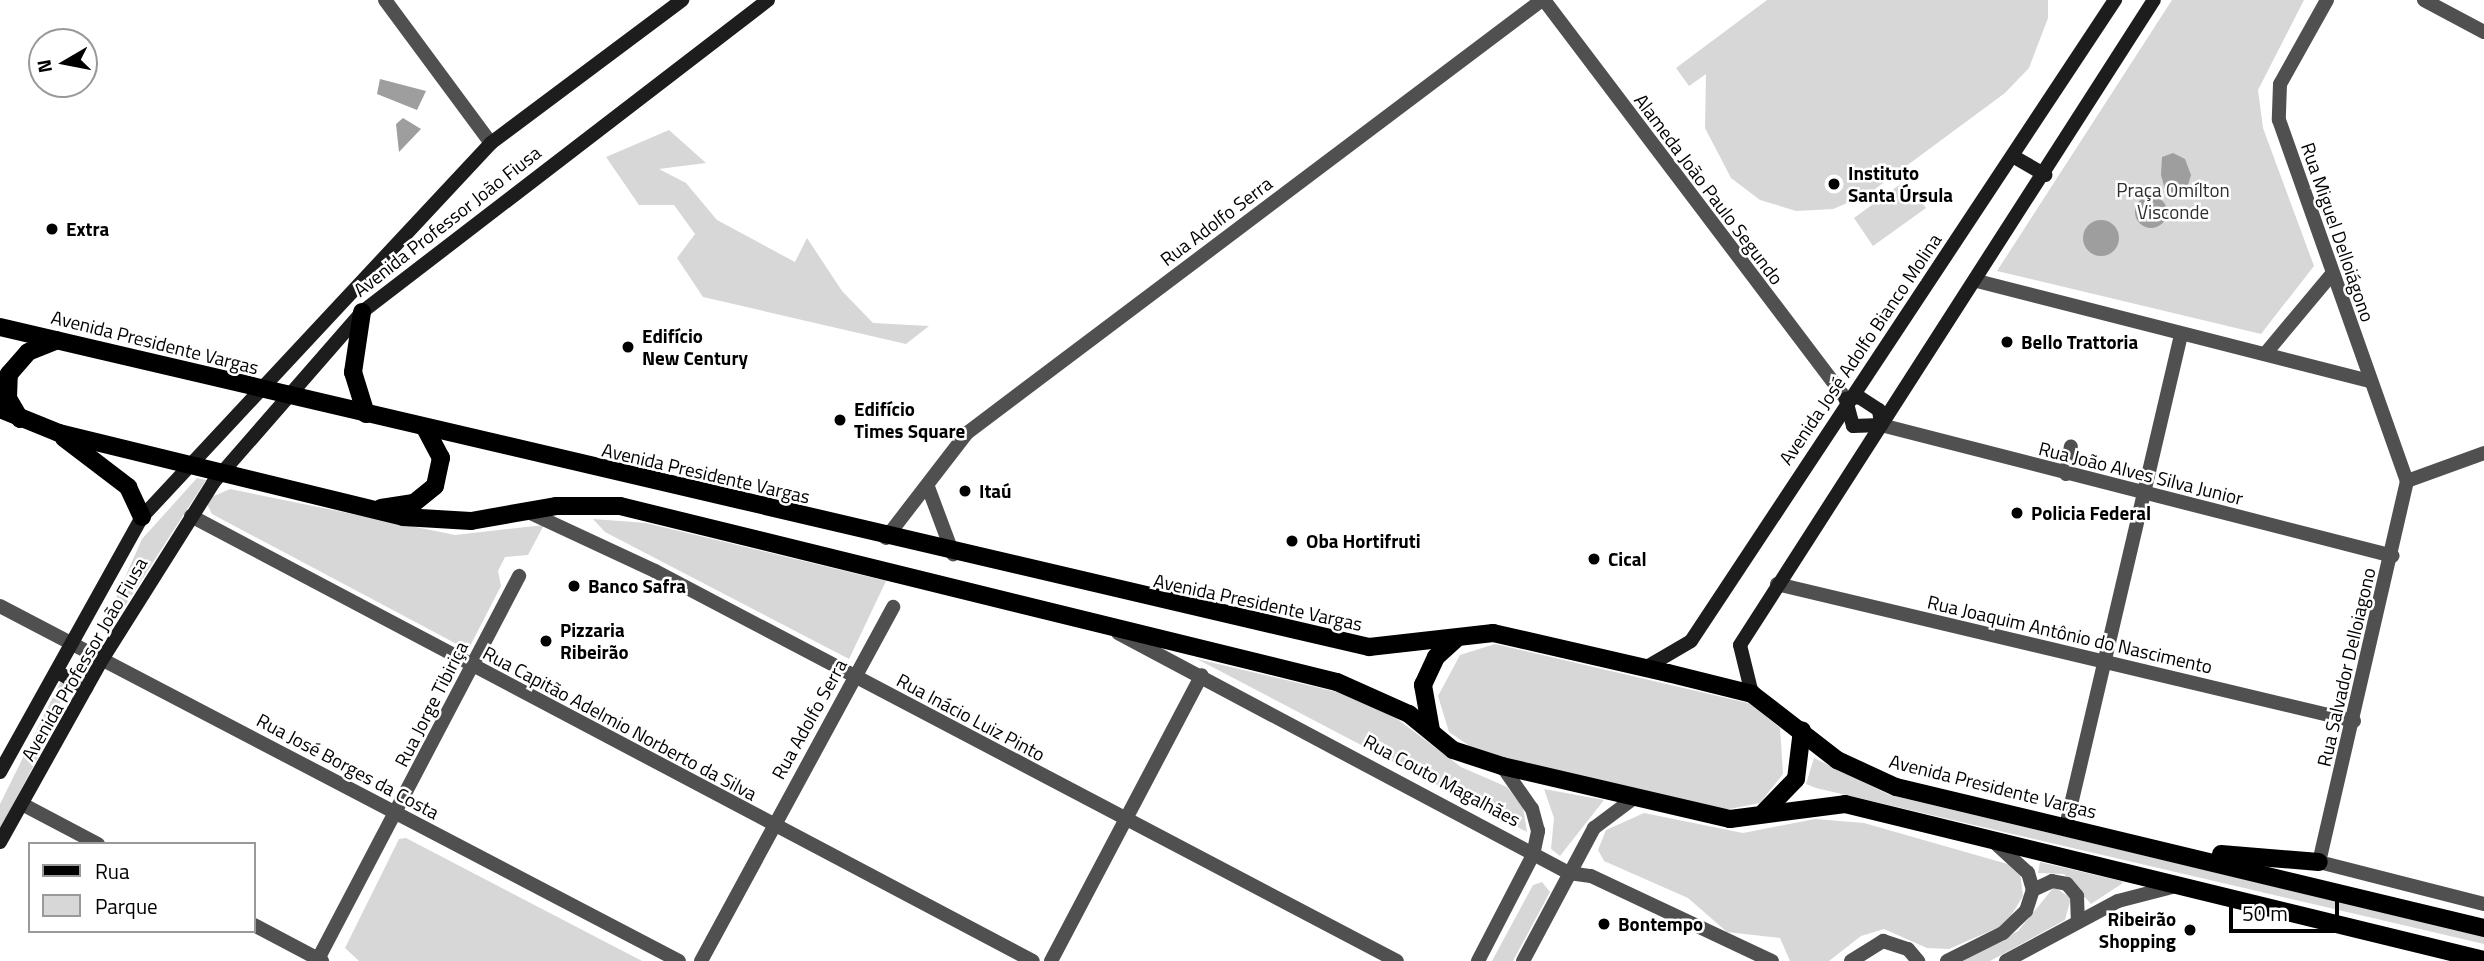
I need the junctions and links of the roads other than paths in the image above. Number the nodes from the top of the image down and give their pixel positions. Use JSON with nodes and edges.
{"nodes":[{"id":1,"x":384,"y":0,"type":"edge"},
{"id":2,"x":682,"y":0,"type":"edge"},
{"id":3,"x":768,"y":0,"type":"edge"},
{"id":4,"x":1543,"y":0,"type":"edge"},
{"id":5,"x":2115,"y":0,"type":"edge"},
{"id":6,"x":2154,"y":0,"type":"edge"},
{"id":7,"x":2327,"y":0,"type":"edge"},
{"id":8,"x":2424,"y":0,"type":"edge"},
{"id":9,"x":2484,"y":32,"type":"edge"},
{"id":10,"x":491,"y":143,"type":"junction"},
{"id":11,"x":2016,"y":158,"type":"junction"},
{"id":12,"x":2045,"y":175,"type":"junction"},
{"id":13,"x":2332,"y":274,"type":"junction"},
{"id":14,"x":1977,"y":281,"type":"junction"},
{"id":15,"x":362,"y":312,"type":"junction"},
{"id":16,"x":0,"y":327,"type":"edge"},
{"id":17,"x":2181,"y":335,"type":"junction"},
{"id":18,"x":57,"y":340,"type":"junction"},
{"id":19,"x":2265,"y":355,"type":"junction"},
{"id":20,"x":2369,"y":381,"type":"junction"},
{"id":21,"x":262,"y":390,"type":"junction"},
{"id":22,"x":287,"y":396,"type":"junction"},
{"id":23,"x":1846,"y":399,"type":"junction"},
{"id":24,"x":0,"y":409,"type":"edge"},
{"id":25,"x":366,"y":414,"type":"junction"},
{"id":26,"x":20,"y":418,"type":"junction"},
{"id":27,"x":1881,"y":425,"type":"junction"},
{"id":28,"x":425,"y":428,"type":"junction"},
{"id":29,"x":59,"y":433,"type":"junction"},
{"id":30,"x":2071,"y":446,"type":"dead end"},
{"id":31,"x":2484,"y":453,"type":"edge"},
{"id":32,"x":192,"y":468,"type":"junction"},
{"id":33,"x":2066,"y":474,"type":"junction"},
{"id":34,"x":218,"y":476,"type":"junction"},
{"id":35,"x":2407,"y":481,"type":"junction"},
{"id":36,"x":928,"y":487,"type":"junction"},
{"id":37,"x":2144,"y":495,"type":"junction"},
{"id":38,"x":370,"y":509,"type":"junction"},
{"id":39,"x":526,"y":511,"type":"junction"},
{"id":40,"x":191,"y":516,"type":"junction"},
{"id":41,"x":142,"y":517,"type":"junction"},
{"id":42,"x":886,"y":538,"type":"junction"},
{"id":43,"x":953,"y":554,"type":"junction"},
{"id":44,"x":2393,"y":556,"type":"junction"},
{"id":45,"x":519,"y":576,"type":"dead end"},
{"id":46,"x":1777,"y":584,"type":"junction"},
{"id":47,"x":0,"y":606,"type":"edge"},
{"id":48,"x":893,"y":607,"type":"dead end"},
{"id":49,"x":1097,"y":624,"type":"junction"},
{"id":50,"x":1465,"y":634,"type":"junction"},
{"id":51,"x":75,"y":645,"type":"junction"},
{"id":52,"x":103,"y":658,"type":"junction"},
{"id":53,"x":2101,"y":662,"type":"junction"},
{"id":54,"x":472,"y":667,"type":"junction"},
{"id":55,"x":1645,"y":668,"type":"junction"},
{"id":56,"x":58,"y":673,"type":"junction"},
{"id":57,"x":1202,"y":675,"type":"junction"},
{"id":58,"x":854,"y":677,"type":"junction"},
{"id":59,"x":86,"y":688,"type":"junction"},
{"id":60,"x":1752,"y":694,"type":"junction"},
{"id":61,"x":2354,"y":720,"type":"junction"},
{"id":62,"x":1802,"y":730,"type":"junction"},
{"id":63,"x":1433,"y":733,"type":"junction"},
{"id":64,"x":1502,"y":766,"type":"junction"},
{"id":65,"x":0,"y":772,"type":"edge"},
{"id":66,"x":1634,"y":798,"type":"junction"},
{"id":67,"x":22,"y":804,"type":"junction"},
{"id":68,"x":396,"y":814,"type":"junction"},
{"id":69,"x":1761,"y":814,"type":"junction"},
{"id":70,"x":1125,"y":821,"type":"junction"},
{"id":71,"x":774,"y":824,"type":"junction"},
{"id":72,"x":2066,"y":825,"type":"junction"},
{"id":73,"x":1987,"y":835,"type":"junction"},
{"id":74,"x":0,"y":842,"type":"edge"},
{"id":75,"x":94,"y":842,"type":"edge"},
{"id":76,"x":1533,"y":855,"type":"junction"},
{"id":77,"x":2181,"y":855,"type":"junction"},
{"id":78,"x":2319,"y":862,"type":"junction"},
{"id":79,"x":1569,"y":873,"type":"junction"},
{"id":80,"x":2183,"y":884,"type":"junction"},
{"id":81,"x":2033,"y":890,"type":"junction"},
{"id":82,"x":2484,"y":904,"type":"edge"},
{"id":83,"x":2078,"y":922,"type":"junction"},
{"id":84,"x":256,"y":926,"type":"edge"},
{"id":85,"x":2484,"y":928,"type":"edge"},
{"id":86,"x":319,"y":960,"type":"edge"},
{"id":87,"x":2484,"y":960,"type":"edge"},
{"id":88,"x":679,"y":961,"type":"edge"},
{"id":89,"x":701,"y":961,"type":"edge"},
{"id":90,"x":1033,"y":961,"type":"edge"},
{"id":91,"x":1051,"y":961,"type":"edge"},
{"id":92,"x":1397,"y":961,"type":"edge"},
{"id":93,"x":1478,"y":961,"type":"edge"},
{"id":94,"x":1523,"y":961,"type":"edge"},
{"id":95,"x":1772,"y":961,"type":"edge"},
{"id":96,"x":1851,"y":961,"type":"edge"},
{"id":97,"x":1918,"y":961,"type":"edge"},
{"id":98,"x":1947,"y":961,"type":"edge"},
{"id":99,"x":2006,"y":961,"type":"edge"}],
"edges":[{"from":1,"to":10,"type":"street"},
{"from":2,"to":10,"type":"main road","name":"Avenida Professor João Fiusa"},
{"from":3,"to":15,"type":"main road","name":"Avenida Professor João Fiusa"},
{"from":4,"to":23,"type":"street","name":"Alameda João Paulo Segundo"},
{"from":4,"to":36,"type":"street","name":"Rua Adolfo Serra"},
{"from":5,"to":11,"type":"main road","name":"Avenida José Adolfo Bianco Molina"},
{"from":6,"to":12,"type":"main road"},
{"from":7,"to":13,"type":"street","name":"Rua Miguel Delloiágono"},
{"from":8,"to":9,"type":"street"},
{"from":10,"to":21,"type":"main road","name":"Avenida Professor João Fiusa"},
{"from":11,"to":12,"type":"main road"},
{"from":11,"to":23,"type":"main road","name":"Avenida José Adolfo Bianco Molina"},
{"from":12,"to":14,"type":"main road"},
{"from":13,"to":19,"type":"street"},
{"from":13,"to":20,"type":"street","name":"Rua Miguel Delloiágono"},
{"from":14,"to":17,"type":"street"},
{"from":14,"to":27,"type":"main road"},
{"from":15,"to":22,"type":"main road","name":"Avenida Professor João Fiusa"},
{"from":15,"to":25,"type":"main road"},
{"from":16,"to":18,"type":"main road","name":"Avenida Presidente Vargas"},
{"from":17,"to":19,"type":"street"},
{"from":17,"to":37,"type":"street"},
{"from":18,"to":21,"type":"main road","name":"Avenida Presidente Vargas"},
{"from":18,"to":26,"type":"main road"},
{"from":19,"to":20,"type":"street"},
{"from":20,"to":35,"type":"street","name":"Rua Miguel Delloiágono"},
{"from":21,"to":22,"type":"main road","name":"Avenida Presidente Vargas"},
{"from":21,"to":32,"type":"main road","name":"Avenida Professor João Fiusa"},
{"from":22,"to":25,"type":"main road","name":"Avenida Presidente Vargas"},
{"from":22,"to":34,"type":"main road","name":"Avenida Professor João Fiusa"},
{"from":23,"to":27,"type":"main road"},
{"from":23,"to":27,"type":"main road"},
{"from":23,"to":55,"type":"main road","name":"Avenida José Adolfo Bianco Molina"},
{"from":24,"to":26,"type":"main road"},
{"from":25,"to":28,"type":"main road","name":"Avenida Presidente Vargas"},
{"from":26,"to":29,"type":"main road"},
{"from":27,"to":33,"type":"street","name":"Rua João Alves Silva Junior"},
{"from":27,"to":46,"type":"main road"},
{"from":28,"to":38,"type":"main road"},
{"from":28,"to":42,"type":"main road","name":"Avenida Presidente Vargas"},
{"from":29,"to":32,"type":"main road"},
{"from":29,"to":41,"type":"main road"},
{"from":30,"to":33,"type":"street"},
{"from":31,"to":35,"type":"street"},
{"from":32,"to":34,"type":"main road"},
{"from":32,"to":41,"type":"main road","name":"Avenida Professor João Fiusa"},
{"from":33,"to":37,"type":"street","name":"Rua João Alves Silva Junior"},
{"from":34,"to":38,"type":"main road"},
{"from":34,"to":40,"type":"main road","name":"Avenida Professor João Fiusa"},
{"from":35,"to":44,"type":"street","name":"Rua Salvador Delloiagono"},
{"from":36,"to":42,"type":"street","name":"Rua Adolfo Serra"},
{"from":36,"to":43,"type":"street"},
{"from":37,"to":44,"type":"street","name":"Rua João Alves Silva Junior"},
{"from":37,"to":53,"type":"street"},
{"from":38,"to":39,"type":"main road"},
{"from":39,"to":49,"type":"main road"},
{"from":39,"to":58,"type":"street","name":"Rua Inácio Luiz Pinto"},
{"from":40,"to":52,"type":"main road","name":"Avenida Professor João Fiusa"},
{"from":40,"to":54,"type":"street","name":"Rua Capitão Adelmio Norberto da Silva"},
{"from":41,"to":51,"type":"main road","name":"Avenida Professor João Fiusa"},
{"from":42,"to":43,"type":"main road","name":"Avenida Presidente Vargas"},
{"from":43,"to":50,"type":"main road","name":"Avenida Presidente Vargas"},
{"from":44,"to":61,"type":"street","name":"Rua Salvador Delloiagono"},
{"from":45,"to":54,"type":"street","name":"Rua Jorge Tibiriça"},
{"from":46,"to":53,"type":"street","name":"Rua Joaquim Antônio do Nascimento"},
{"from":46,"to":60,"type":"main road"},
{"from":47,"to":51,"type":"street","name":"Rua José Borges da Costa"},
{"from":48,"to":58,"type":"street","name":"Rua Adolfo Serra"},
{"from":49,"to":57,"type":"street","name":"Rua Couto Magalhães"},
{"from":49,"to":63,"type":"main road"},
{"from":50,"to":55,"type":"main road","name":"Avenida Presidente Vargas"},
{"from":50,"to":63,"type":"main road"},
{"from":51,"to":52,"type":"street","name":"Rua José Borges da Costa"},
{"from":51,"to":56,"type":"main road","name":"Avenida Professor João Fiusa"},
{"from":52,"to":59,"type":"main road","name":"Avenida Professor João Fiusa"},
{"from":52,"to":68,"type":"street","name":"Rua José Borges da Costa"},
{"from":53,"to":61,"type":"street","name":"Rua Joaquim Antônio do Nascimento"},
{"from":53,"to":72,"type":"street"},
{"from":54,"to":68,"type":"street","name":"Rua Jorge Tibiriça"},
{"from":54,"to":71,"type":"street","name":"Rua Capitão Adelmio Norberto da Silva"},
{"from":55,"to":60,"type":"main road","name":"Avenida Presidente Vargas"},
{"from":56,"to":59,"type":"main road"},
{"from":56,"to":65,"type":"main road","name":"Avenida Professor João Fiusa"},
{"from":57,"to":70,"type":"street"},
{"from":57,"to":76,"type":"street","name":"Rua Couto Magalhães"},
{"from":58,"to":70,"type":"street","name":"Rua Inácio Luiz Pinto"},
{"from":58,"to":71,"type":"street","name":"Rua Adolfo Serra"},
{"from":59,"to":67,"type":"main road","name":"Avenida Professor João Fiusa"},
{"from":60,"to":62,"type":"main road","name":"Avenida Presidente Vargas"},
{"from":61,"to":78,"type":"street","name":"Rua Salvador Delloiagono"},
{"from":62,"to":69,"type":"main road"},
{"from":62,"to":72,"type":"main road","name":"Avenida Presidente Vargas"},
{"from":63,"to":64,"type":"main road"},
{"from":64,"to":66,"type":"main road"},
{"from":64,"to":76,"type":"street"},
{"from":66,"to":69,"type":"main road"},
{"from":66,"to":79,"type":"street"},
{"from":67,"to":74,"type":"main road","name":"Avenida Professor João Fiusa"},
{"from":67,"to":75,"type":"street"},
{"from":68,"to":86,"type":"street","name":"Rua Jorge Tibiriça"},
{"from":68,"to":88,"type":"street","name":"Rua José Borges da Costa"},
{"from":69,"to":73,"type":"main road"},
{"from":70,"to":91,"type":"street"},
{"from":70,"to":92,"type":"street","name":"Rua Inácio Luiz Pinto"},
{"from":71,"to":89,"type":"street","name":"Rua Adolfo Serra"},
{"from":71,"to":90,"type":"street","name":"Rua Capitão Adelmio Norberto da Silva"},
{"from":72,"to":77,"type":"main road","name":"Avenida Presidente Vargas"},
{"from":73,"to":80,"type":"main road"},
{"from":73,"to":81,"type":"street"},
{"from":76,"to":79,"type":"street","name":"Rua Couto Magalhães"},
{"from":76,"to":93,"type":"street"},
{"from":77,"to":78,"type":"main road"},
{"from":77,"to":85,"type":"main road","name":"Avenida Presidente Vargas"},
{"from":78,"to":82,"type":"street"},
{"from":79,"to":94,"type":"street"},
{"from":79,"to":95,"type":"street","name":"Rua Couto Magalhães"},
{"from":80,"to":83,"type":"street"},
{"from":80,"to":87,"type":"main road"},
{"from":81,"to":83,"type":"street"},
{"from":81,"to":98,"type":"street"},
{"from":83,"to":99,"type":"street"},
{"from":84,"to":86,"type":"street"},
{"from":96,"to":97,"type":"street"}]}
